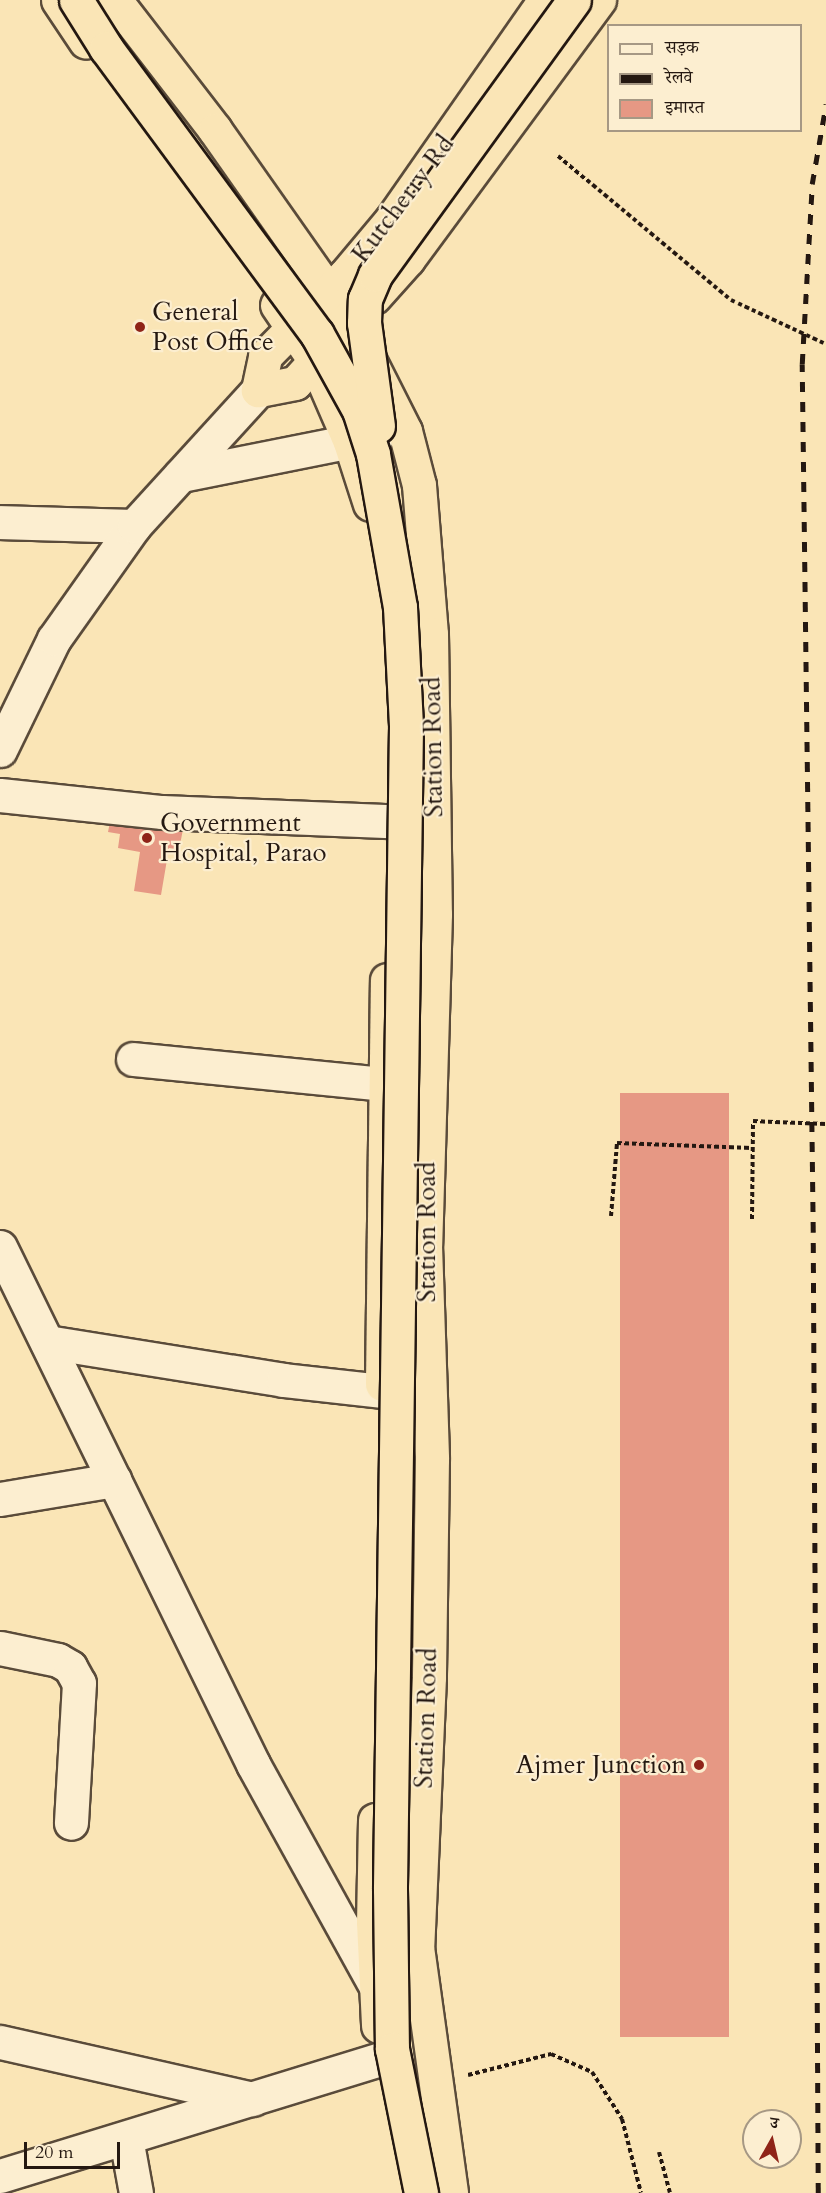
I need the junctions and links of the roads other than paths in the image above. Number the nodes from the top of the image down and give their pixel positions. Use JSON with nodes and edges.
{"nodes":[{"id":1,"x":58,"y":0,"type":"edge"},
{"id":2,"x":76,"y":0,"type":"edge"},
{"id":3,"x":97,"y":0,"type":"edge"},
{"id":4,"x":115,"y":0,"type":"edge"},
{"id":5,"x":545,"y":0,"type":"edge"},
{"id":6,"x":574,"y":0,"type":"edge"},
{"id":7,"x":599,"y":0,"type":"edge"},
{"id":8,"x":330,"y":291,"type":"junction"},
{"id":9,"x":350,"y":322,"type":"junction"},
{"id":10,"x":293,"y":328,"type":"junction"},
{"id":11,"x":315,"y":361,"type":"junction"},
{"id":12,"x":369,"y":373,"type":"junction"},
{"id":13,"x":258,"y":390,"type":"junction"},
{"id":14,"x":405,"y":431,"type":"junction"},
{"id":15,"x":350,"y":442,"type":"junction"},
{"id":16,"x":181,"y":475,"type":"junction"},
{"id":17,"x":0,"y":522,"type":"edge"},
{"id":18,"x":134,"y":526,"type":"junction"},
{"id":19,"x":0,"y":750,"type":"edge"},
{"id":20,"x":0,"y":795,"type":"edge"},
{"id":21,"x":391,"y":821,"type":"junction"},
{"id":22,"x":133,"y":1059,"type":"dead end"},
{"id":23,"x":384,"y":1084,"type":"junction"},
{"id":24,"x":0,"y":1247,"type":"edge"},
{"id":25,"x":47,"y":1342,"type":"junction"},
{"id":26,"x":382,"y":1391,"type":"junction"},
{"id":27,"x":114,"y":1480,"type":"junction"},
{"id":28,"x":0,"y":1499,"type":"edge"},
{"id":29,"x":0,"y":1648,"type":"edge"},
{"id":30,"x":71,"y":1823,"type":"dead end"},
{"id":31,"x":375,"y":1985,"type":"junction"},
{"id":32,"x":0,"y":2042,"type":"edge"},
{"id":33,"x":380,"y":2059,"type":"junction"},
{"id":34,"x":254,"y":2099,"type":"junction"},
{"id":35,"x":126,"y":2138,"type":"junction"},
{"id":36,"x":0,"y":2176,"type":"edge"},
{"id":37,"x":136,"y":2193,"type":"edge"},
{"id":38,"x":407,"y":2193,"type":"edge"},
{"id":39,"x":421,"y":2193,"type":"edge"},
{"id":40,"x":436,"y":2193,"type":"edge"},
{"id":41,"x":451,"y":2193,"type":"edge"}],
"edges":[{"from":1,"to":10,"type":"highway","name":"Station Road"},
{"from":2,"to":39,"type":"highway","bridge":true},
{"from":3,"to":12,"type":"highway"},
{"from":4,"to":8,"type":"highway","name":"Station Road"},
{"from":5,"to":8,"type":"highway","name":"Kutcherry Rd"},
{"from":6,"to":12,"type":"highway","bridge":true},
{"from":7,"to":9,"type":"highway"},
{"from":8,"to":9,"type":"highway","name":"Station Road"},
{"from":8,"to":10,"type":"highway","name":"Kutcherry Rd"},
{"from":9,"to":11,"type":"highway"},
{"from":9,"to":14,"type":"highway","name":"Station Road"},
{"from":10,"to":11,"type":"highway","name":"Station Road"},
{"from":10,"to":13,"type":"highway","name":"Kutcherry Rd"},
{"from":11,"to":13,"type":"highway"},
{"from":11,"to":15,"type":"highway","name":"Station Road"},
{"from":12,"to":40,"type":"highway","bridge":true},
{"from":13,"to":16,"type":"street"},
{"from":14,"to":15,"type":"street"},
{"from":14,"to":41,"type":"highway","name":"Station Road"},
{"from":15,"to":16,"type":"street"},
{"from":15,"to":21,"type":"highway","name":"Station Road"},
{"from":16,"to":18,"type":"street"},
{"from":17,"to":18,"type":"street"},
{"from":18,"to":19,"type":"street"},
{"from":20,"to":21,"type":"street"},
{"from":21,"to":23,"type":"highway","name":"Station Road"},
{"from":22,"to":23,"type":"street"},
{"from":23,"to":26,"type":"highway","name":"Station Road"},
{"from":24,"to":25,"type":"street"},
{"from":25,"to":26,"type":"street"},
{"from":25,"to":27,"type":"street"},
{"from":26,"to":31,"type":"highway","name":"Station Road"},
{"from":27,"to":28,"type":"street"},
{"from":27,"to":31,"type":"street"},
{"from":29,"to":30,"type":"street"},
{"from":31,"to":33,"type":"highway","name":"Station Road"},
{"from":32,"to":34,"type":"street"},
{"from":33,"to":34,"type":"street"},
{"from":33,"to":38,"type":"highway","name":"Station Road"},
{"from":34,"to":35,"type":"street"},
{"from":35,"to":36,"type":"street"},
{"from":35,"to":37,"type":"street"}]}
